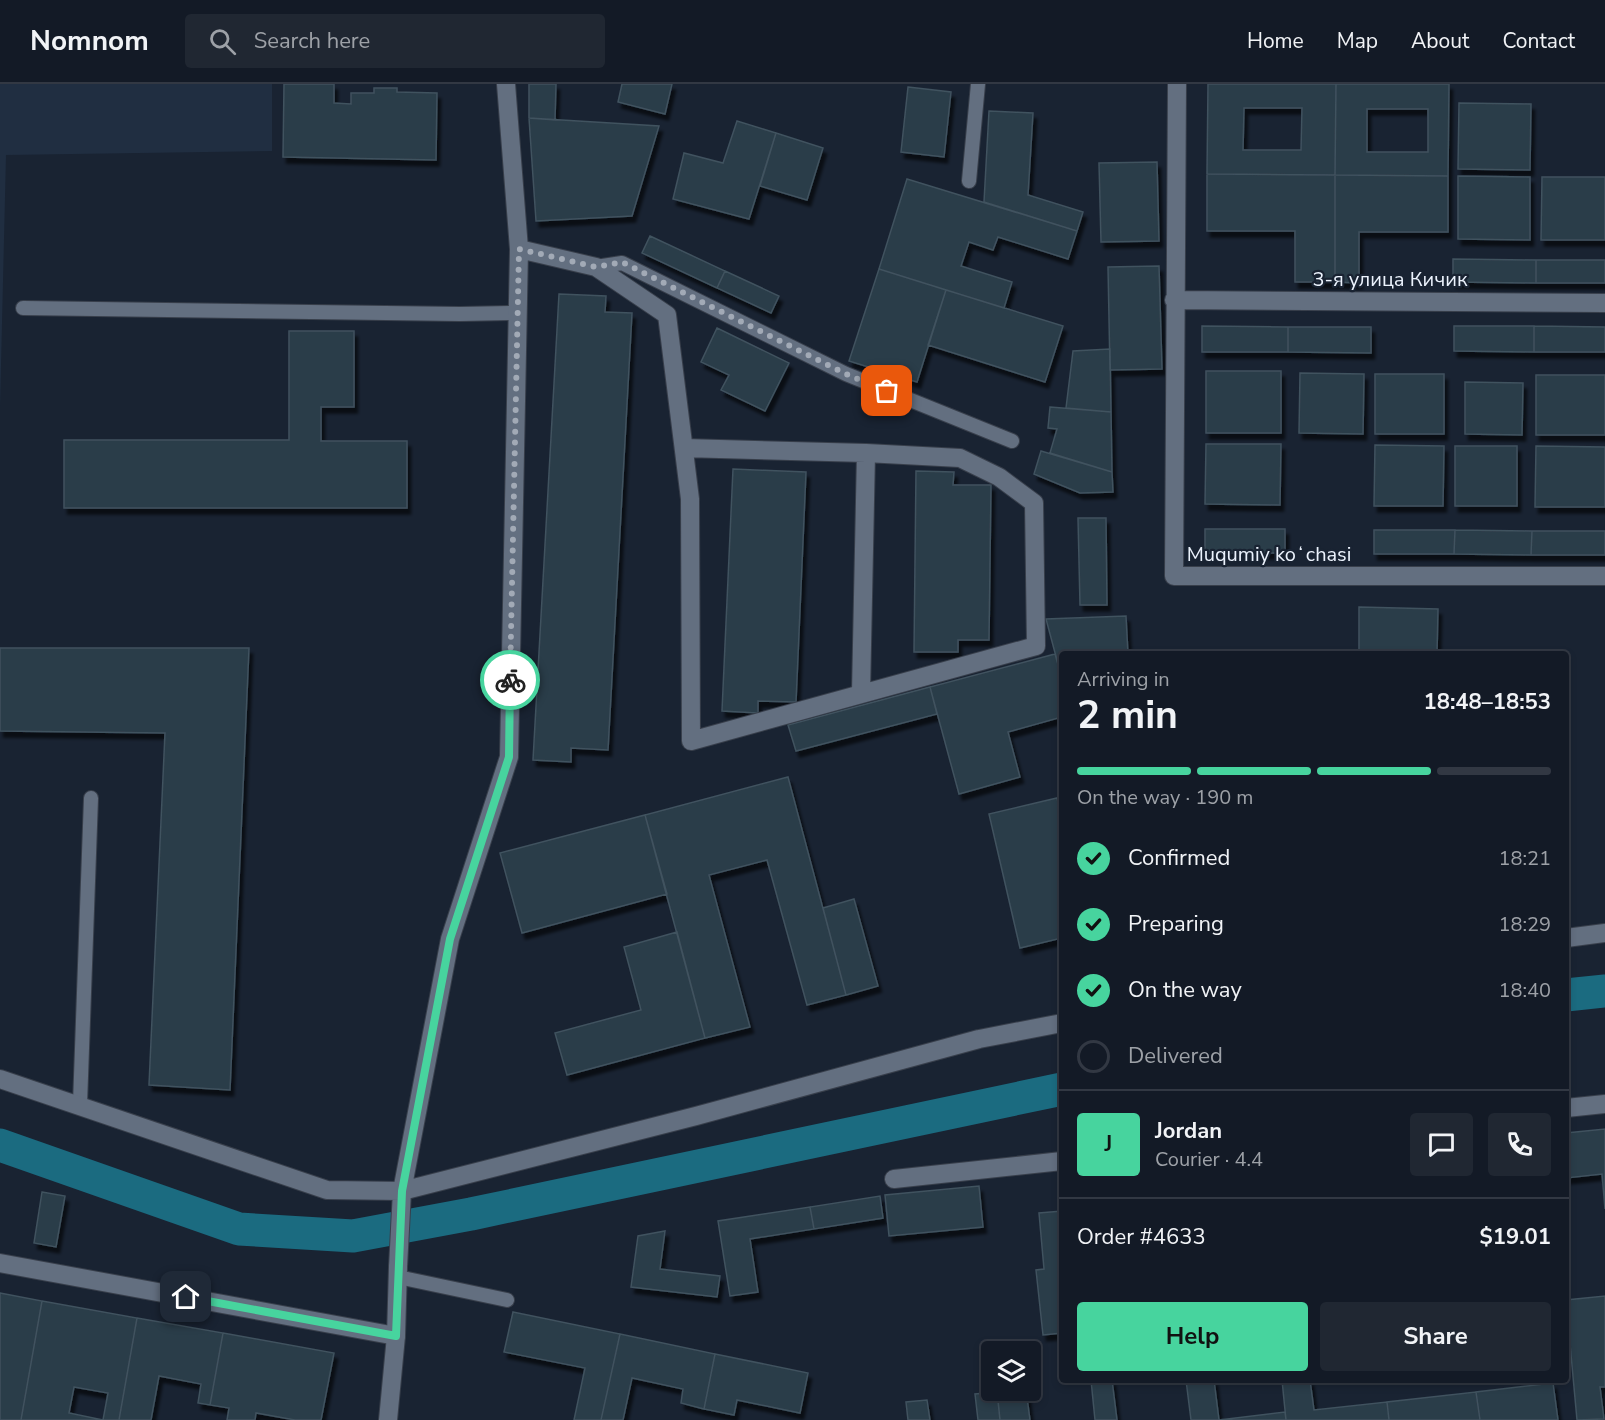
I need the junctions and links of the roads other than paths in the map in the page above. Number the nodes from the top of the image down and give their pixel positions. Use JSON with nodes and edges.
{"nodes":[{"id":1,"x":507,"y":84,"type":"edge"},
{"id":2,"x":978,"y":84,"type":"edge"},
{"id":3,"x":1177,"y":84,"type":"edge"},
{"id":4,"x":969,"y":181,"type":"dead end"},
{"id":5,"x":519,"y":249,"type":"junction"},
{"id":6,"x":596,"y":267,"type":"junction"},
{"id":7,"x":1174,"y":300,"type":"junction"},
{"id":8,"x":1605,"y":303,"type":"edge"},
{"id":9,"x":23,"y":308,"type":"dead end"},
{"id":10,"x":516,"y":313,"type":"junction"},
{"id":11,"x":1012,"y":441,"type":"dead end"},
{"id":12,"x":684,"y":448,"type":"junction"},
{"id":13,"x":866,"y":453,"type":"junction"},
{"id":14,"x":1605,"y":576,"type":"edge"},
{"id":15,"x":861,"y":693,"type":"junction"},
{"id":16,"x":91,"y":798,"type":"dead end"},
{"id":17,"x":1605,"y":933,"type":"edge"},
{"id":18,"x":1569,"y":938,"type":"edge"},
{"id":19,"x":1059,"y":1024,"type":"edge"},
{"id":20,"x":0,"y":1079,"type":"edge"},
{"id":21,"x":80,"y":1104,"type":"junction"},
{"id":22,"x":1605,"y":1104,"type":"edge"},
{"id":23,"x":1569,"y":1108,"type":"edge"},
{"id":24,"x":1059,"y":1161,"type":"edge"},
{"id":25,"x":894,"y":1179,"type":"dead end"},
{"id":26,"x":402,"y":1192,"type":"junction"},
{"id":27,"x":0,"y":1263,"type":"edge"},
{"id":28,"x":398,"y":1272,"type":"junction"},
{"id":29,"x":507,"y":1300,"type":"dead end"},
{"id":30,"x":396,"y":1336,"type":"junction"},
{"id":31,"x":388,"y":1420,"type":"edge"}],
"edges":[{"from":1,"to":5,"type":"street"},
{"from":2,"to":4,"type":"lane"},
{"from":3,"to":7,"type":"street"},
{"from":5,"to":6,"type":"street"},
{"from":5,"to":10,"type":"street"},
{"from":6,"to":11,"type":"lane"},
{"from":6,"to":12,"type":"street"},
{"from":7,"to":8,"type":"street","name":"3-я улица Кичик"},
{"from":7,"to":14,"type":"street","name":"Muqumiy koʻchasi"},
{"from":9,"to":10,"type":"lane"},
{"from":10,"to":26,"type":"street"},
{"from":12,"to":13,"type":"street"},
{"from":12,"to":15,"type":"street"},
{"from":13,"to":15,"type":"street"},
{"from":13,"to":15,"type":"street"},
{"from":16,"to":21,"type":"lane"},
{"from":17,"to":18,"type":"street"},
{"from":19,"to":26,"type":"street"},
{"from":20,"to":21,"type":"street"},
{"from":21,"to":26,"type":"street"},
{"from":22,"to":23,"type":"street"},
{"from":24,"to":25,"type":"street"},
{"from":26,"to":28,"type":"street"},
{"from":27,"to":30,"type":"street"},
{"from":28,"to":29,"type":"lane"},
{"from":28,"to":30,"type":"street"},
{"from":30,"to":31,"type":"street"}]}
